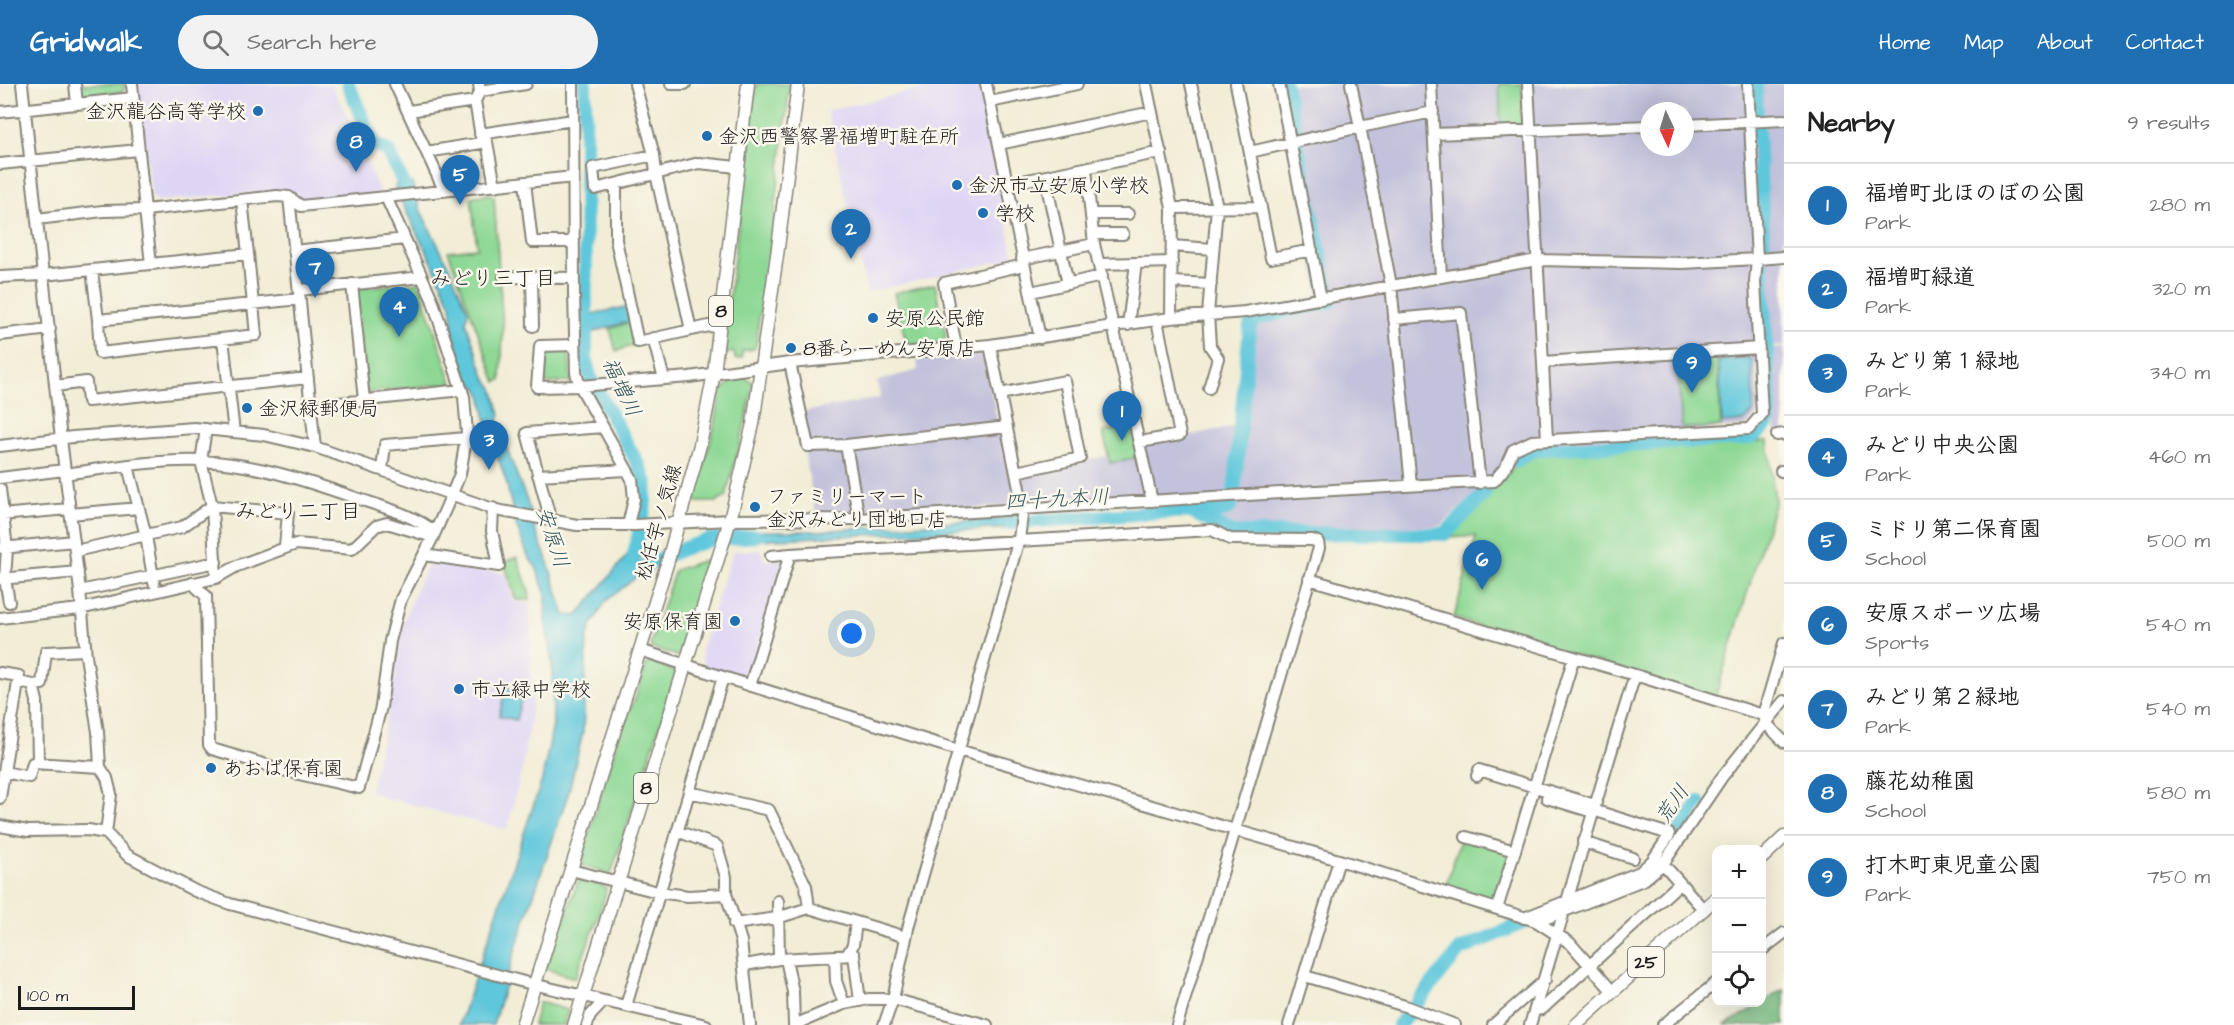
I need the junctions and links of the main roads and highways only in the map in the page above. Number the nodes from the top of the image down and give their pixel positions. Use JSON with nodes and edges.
{"nodes":[{"id":1,"x":748,"y":84,"type":"edge"},
{"id":2,"x":798,"y":84,"type":"edge"},
{"id":3,"x":1783,"y":839,"type":"edge"},
{"id":4,"x":1766,"y":854,"type":"edge"},
{"id":5,"x":1715,"y":899,"type":"edge"},
{"id":6,"x":522,"y":1025,"type":"edge"},
{"id":7,"x":574,"y":1025,"type":"edge"},
{"id":8,"x":1576,"y":1025,"type":"edge"}],
"edges":[{"from":1,"to":6,"type":"main road","name":"松任宇ノ気線","number":"8"},
{"from":2,"to":7,"type":"main road","number":"8"},
{"from":3,"to":4,"type":"main road"},
{"from":5,"to":8,"type":"main road","number":"25"}]}
